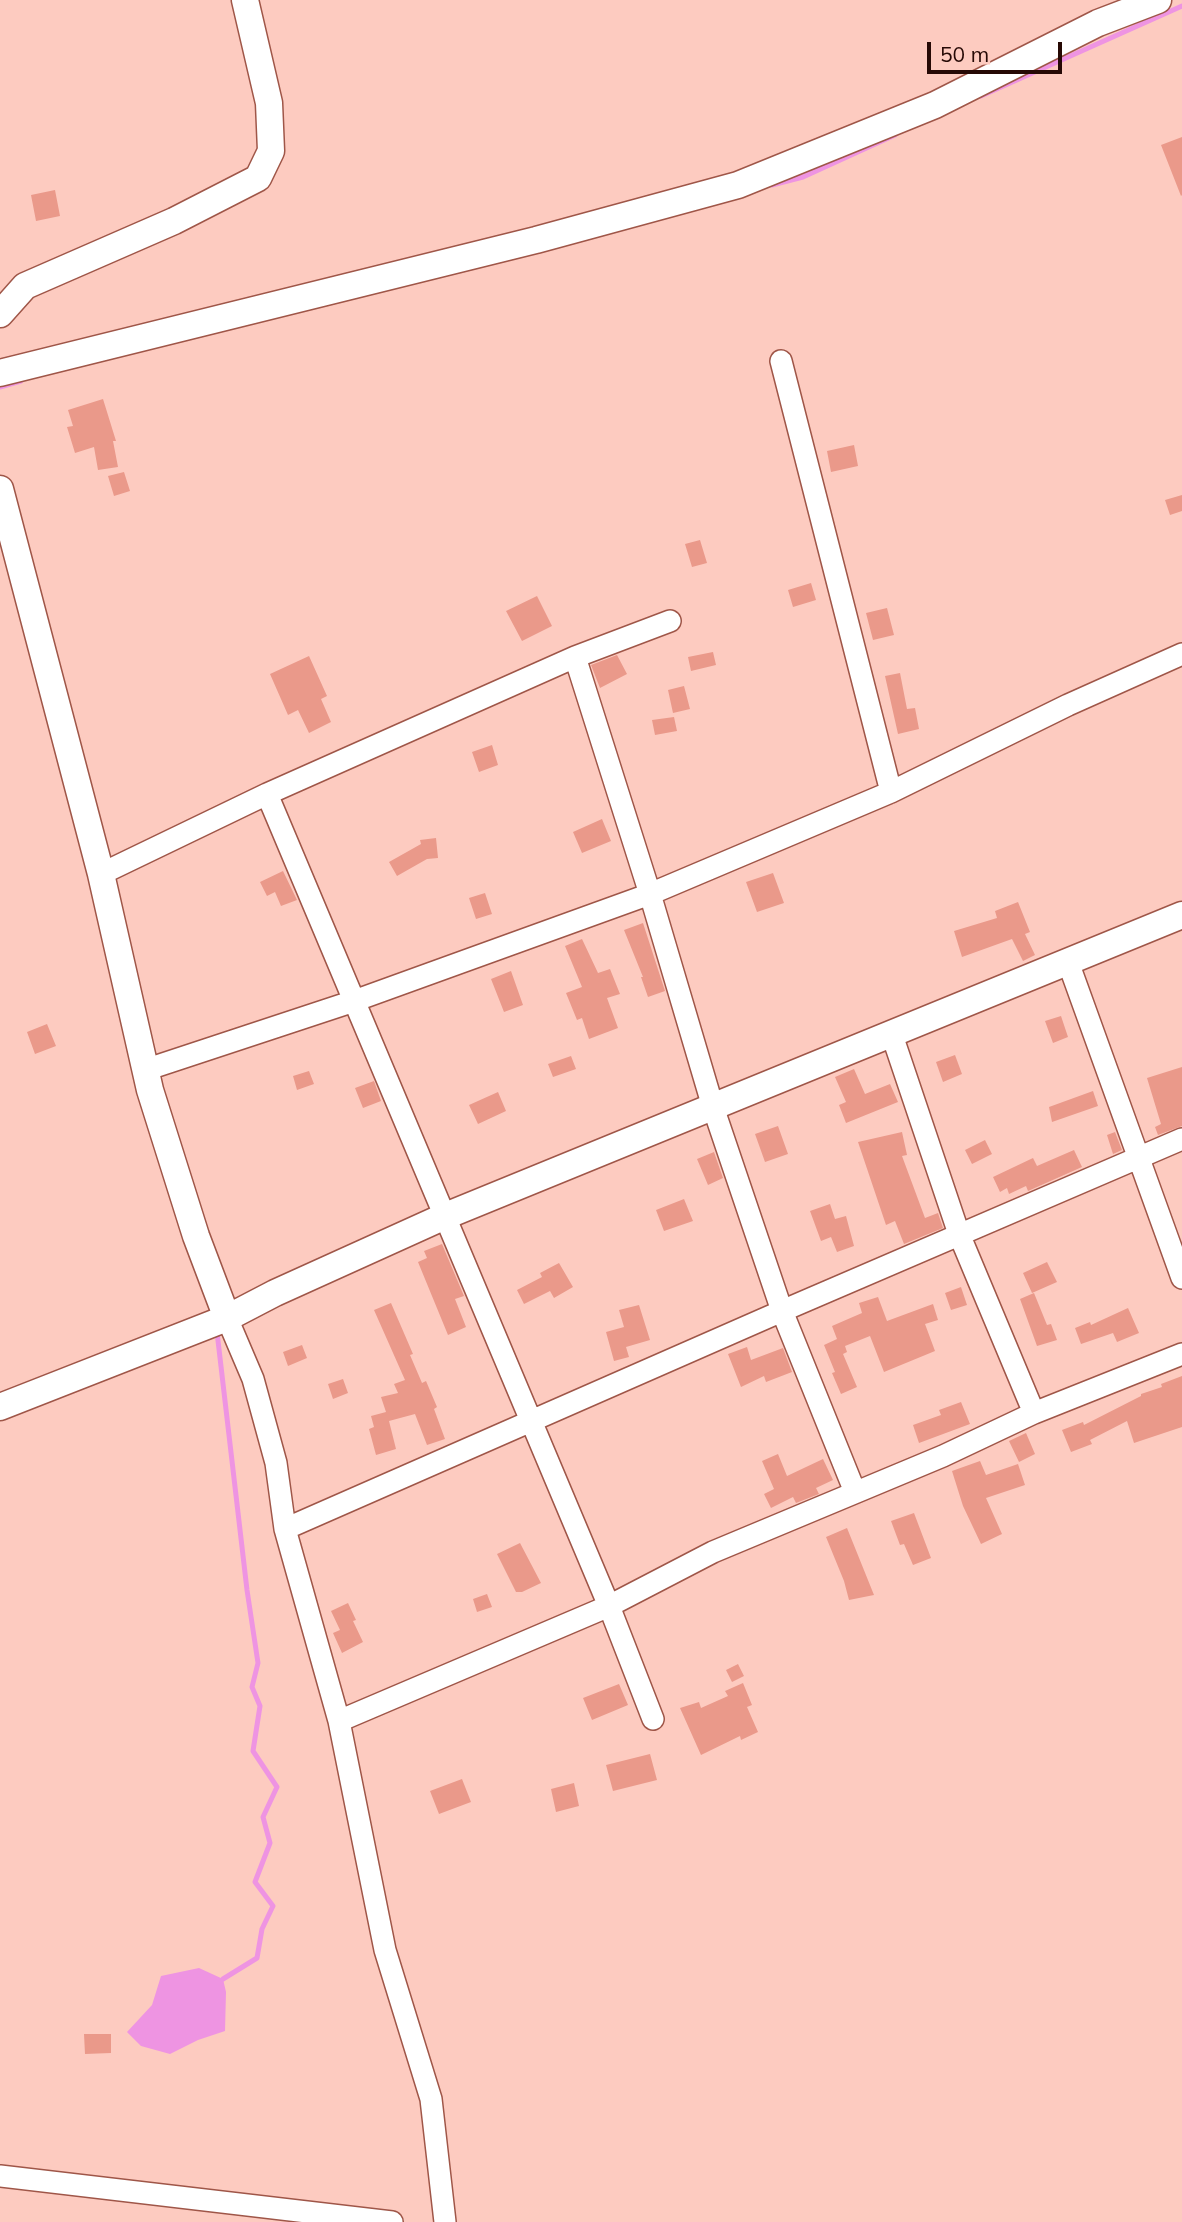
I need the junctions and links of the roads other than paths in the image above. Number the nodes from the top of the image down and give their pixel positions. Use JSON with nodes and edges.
{"nodes":[{"id":1,"x":245,"y":0,"type":"edge"},
{"id":2,"x":1158,"y":0,"type":"edge"},
{"id":3,"x":0,"y":314,"type":"edge"},
{"id":4,"x":781,"y":361,"type":"dead end"},
{"id":5,"x":0,"y":373,"type":"edge"},
{"id":6,"x":0,"y":489,"type":"edge"},
{"id":7,"x":670,"y":621,"type":"dead end"},
{"id":8,"x":1182,"y":654,"type":"edge"},
{"id":9,"x":575,"y":657,"type":"junction"},
{"id":10,"x":891,"y":792,"type":"junction"},
{"id":11,"x":267,"y":794,"type":"junction"},
{"id":12,"x":101,"y":874,"type":"junction"},
{"id":13,"x":650,"y":894,"type":"junction"},
{"id":14,"x":1182,"y":915,"type":"edge"},
{"id":15,"x":1068,"y":962,"type":"junction"},
{"id":16,"x":354,"y":1001,"type":"junction"},
{"id":17,"x":892,"y":1035,"type":"junction"},
{"id":18,"x":145,"y":1070,"type":"junction"},
{"id":19,"x":713,"y":1107,"type":"junction"},
{"id":20,"x":1182,"y":1139,"type":"edge"},
{"id":21,"x":1139,"y":1158,"type":"junction"},
{"id":22,"x":443,"y":1217,"type":"junction"},
{"id":23,"x":960,"y":1234,"type":"junction"},
{"id":24,"x":1182,"y":1278,"type":"edge"},
{"id":25,"x":782,"y":1311,"type":"junction"},
{"id":26,"x":227,"y":1318,"type":"junction"},
{"id":27,"x":1182,"y":1354,"type":"edge"},
{"id":28,"x":0,"y":1407,"type":"edge"},
{"id":29,"x":1034,"y":1413,"type":"junction"},
{"id":30,"x":531,"y":1423,"type":"junction"},
{"id":31,"x":855,"y":1492,"type":"junction"},
{"id":32,"x":285,"y":1529,"type":"junction"},
{"id":33,"x":609,"y":1606,"type":"junction"},
{"id":34,"x":653,"y":1719,"type":"dead end"},
{"id":35,"x":339,"y":1721,"type":"junction"},
{"id":36,"x":0,"y":2176,"type":"edge"},
{"id":37,"x":392,"y":2222,"type":"edge"},
{"id":38,"x":445,"y":2222,"type":"edge"}],
"edges":[{"from":1,"to":3,"type":"street"},
{"from":2,"to":5,"type":"street"},
{"from":4,"to":10,"type":"street"},
{"from":6,"to":12,"type":"street"},
{"from":7,"to":9,"type":"street"},
{"from":8,"to":10,"type":"street"},
{"from":9,"to":11,"type":"street"},
{"from":9,"to":13,"type":"street"},
{"from":10,"to":13,"type":"street"},
{"from":11,"to":12,"type":"street"},
{"from":11,"to":16,"type":"street"},
{"from":12,"to":18,"type":"street"},
{"from":13,"to":16,"type":"street"},
{"from":13,"to":19,"type":"street"},
{"from":14,"to":15,"type":"street"},
{"from":15,"to":17,"type":"street"},
{"from":15,"to":21,"type":"street"},
{"from":16,"to":18,"type":"street"},
{"from":16,"to":22,"type":"street"},
{"from":17,"to":19,"type":"street"},
{"from":17,"to":23,"type":"street"},
{"from":18,"to":26,"type":"street"},
{"from":19,"to":22,"type":"street"},
{"from":19,"to":25,"type":"street"},
{"from":20,"to":21,"type":"street"},
{"from":21,"to":23,"type":"street"},
{"from":21,"to":24,"type":"street"},
{"from":22,"to":26,"type":"street"},
{"from":22,"to":30,"type":"street"},
{"from":23,"to":25,"type":"street"},
{"from":23,"to":29,"type":"street"},
{"from":25,"to":30,"type":"street"},
{"from":25,"to":31,"type":"street"},
{"from":26,"to":28,"type":"street"},
{"from":26,"to":32,"type":"street"},
{"from":27,"to":29,"type":"street"},
{"from":29,"to":31,"type":"street"},
{"from":30,"to":32,"type":"street"},
{"from":30,"to":33,"type":"street"},
{"from":31,"to":33,"type":"street"},
{"from":32,"to":35,"type":"street"},
{"from":33,"to":34,"type":"street"},
{"from":33,"to":35,"type":"street"},
{"from":35,"to":38,"type":"street"},
{"from":36,"to":37,"type":"street"}]}
